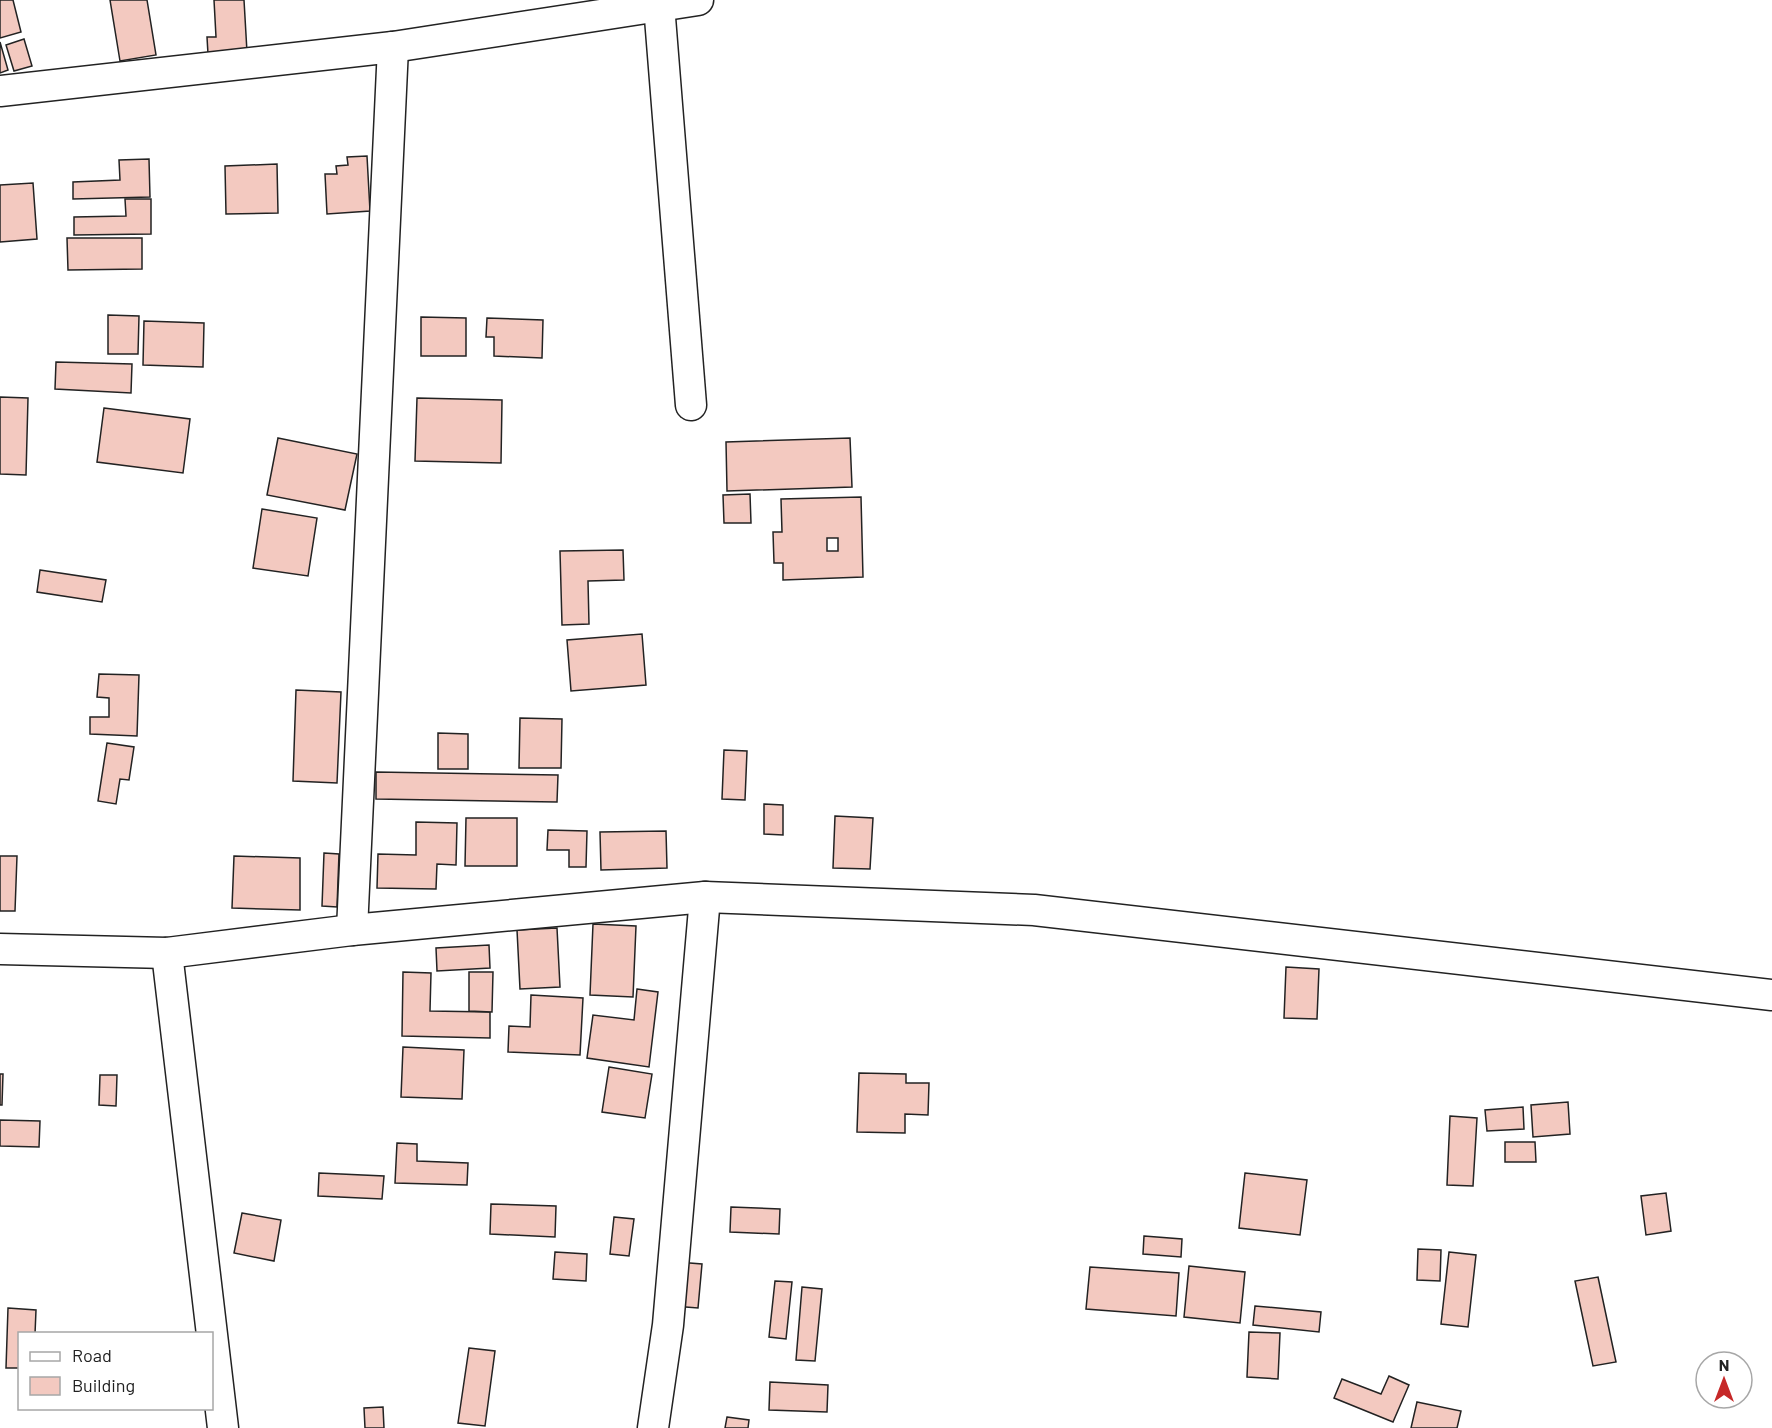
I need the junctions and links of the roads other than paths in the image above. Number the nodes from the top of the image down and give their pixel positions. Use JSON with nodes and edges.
{"nodes":[{"id":1,"x":698,"y":0,"type":"edge"},
{"id":2,"x":659,"y":5,"type":"junction"},
{"id":3,"x":393,"y":46,"type":"junction"},
{"id":4,"x":0,"y":91,"type":"edge"},
{"id":5,"x":691,"y":405,"type":"dead end"},
{"id":6,"x":705,"y":897,"type":"junction"},
{"id":7,"x":352,"y":930,"type":"junction"},
{"id":8,"x":0,"y":949,"type":"edge"},
{"id":9,"x":167,"y":953,"type":"junction"},
{"id":10,"x":1772,"y":995,"type":"edge"},
{"id":11,"x":212,"y":1332,"type":"edge"},
{"id":12,"x":213,"y":1336,"type":"edge"},
{"id":13,"x":224,"y":1428,"type":"edge"},
{"id":14,"x":653,"y":1428,"type":"edge"}],
"edges":[{"from":1,"to":2,"type":"street"},
{"from":2,"to":3,"type":"street"},
{"from":2,"to":5,"type":"street"},
{"from":3,"to":4,"type":"street"},
{"from":3,"to":7,"type":"street"},
{"from":6,"to":7,"type":"street"},
{"from":6,"to":10,"type":"street"},
{"from":6,"to":14,"type":"street"},
{"from":7,"to":9,"type":"street"},
{"from":8,"to":9,"type":"street"},
{"from":9,"to":11,"type":"street"},
{"from":12,"to":13,"type":"street"}]}
